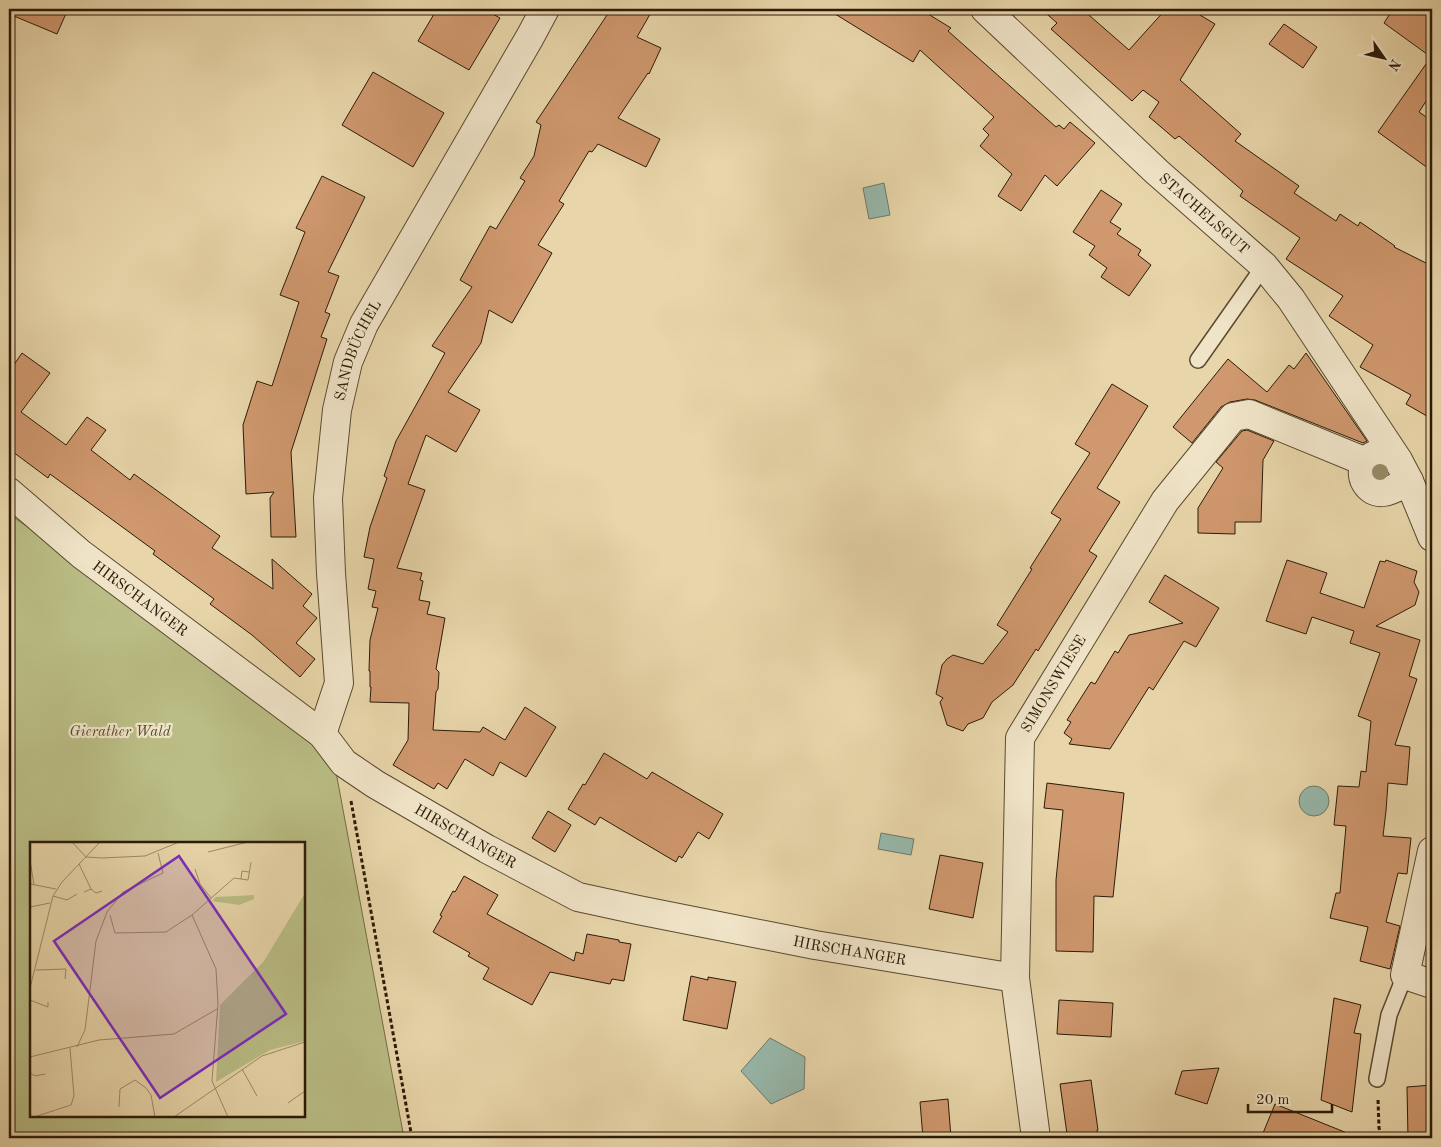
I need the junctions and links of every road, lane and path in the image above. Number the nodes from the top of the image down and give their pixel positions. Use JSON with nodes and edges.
{"nodes":[{"id":1,"x":545,"y":9,"type":"edge"},
{"id":2,"x":985,"y":9,"type":"edge"},
{"id":3,"x":1264,"y":266,"type":"junction"},
{"id":4,"x":1198,"y":360,"type":"dead end"},
{"id":5,"x":1390,"y":448,"type":"junction"},
{"id":6,"x":1366,"y":462,"type":"junction"},
{"id":7,"x":1409,"y":481,"type":"junction"},
{"id":8,"x":9,"y":492,"type":"edge"},
{"id":9,"x":1432,"y":537,"type":"edge"},
{"id":10,"x":322,"y":734,"type":"junction"},
{"id":11,"x":344,"y":763,"type":"junction"},
{"id":12,"x":1432,"y":852,"type":"edge"},
{"id":13,"x":1405,"y":975,"type":"junction"},
{"id":14,"x":1015,"y":978,"type":"junction"},
{"id":15,"x":1432,"y":984,"type":"edge"},
{"id":16,"x":1377,"y":1079,"type":"joint"},
{"id":17,"x":412,"y":1138,"type":"edge"},
{"id":18,"x":1036,"y":1138,"type":"edge"},
{"id":19,"x":1382,"y":1138,"type":"edge"}],
"edges":[{"from":1,"to":10,"type":"street","name":"SANDBÜCHEL"},
{"from":2,"to":3,"type":"street","name":"STACHELSGUT"},
{"from":3,"to":4,"type":"lane"},
{"from":3,"to":5,"type":"street","name":"STACHELSGUT"},
{"from":5,"to":6,"type":"street"},
{"from":5,"to":7,"type":"street","name":"STACHELSGUT"},
{"from":6,"to":7,"type":"street"},
{"from":6,"to":14,"type":"street","name":"SIMONSWIESE"},
{"from":7,"to":9,"type":"street","name":"STACHELSGUT"},
{"from":8,"to":10,"type":"street","name":"HIRSCHANGER"},
{"from":10,"to":11,"type":"street","name":"HIRSCHANGER"},
{"from":11,"to":14,"type":"street","name":"HIRSCHANGER"},
{"from":11,"to":17,"type":"path"},
{"from":12,"to":13,"type":"street"},
{"from":13,"to":15,"type":"street"},
{"from":13,"to":16,"type":"lane"},
{"from":14,"to":18,"type":"street","name":"SIMONSWIESE"},
{"from":16,"to":19,"type":"path"}]}
